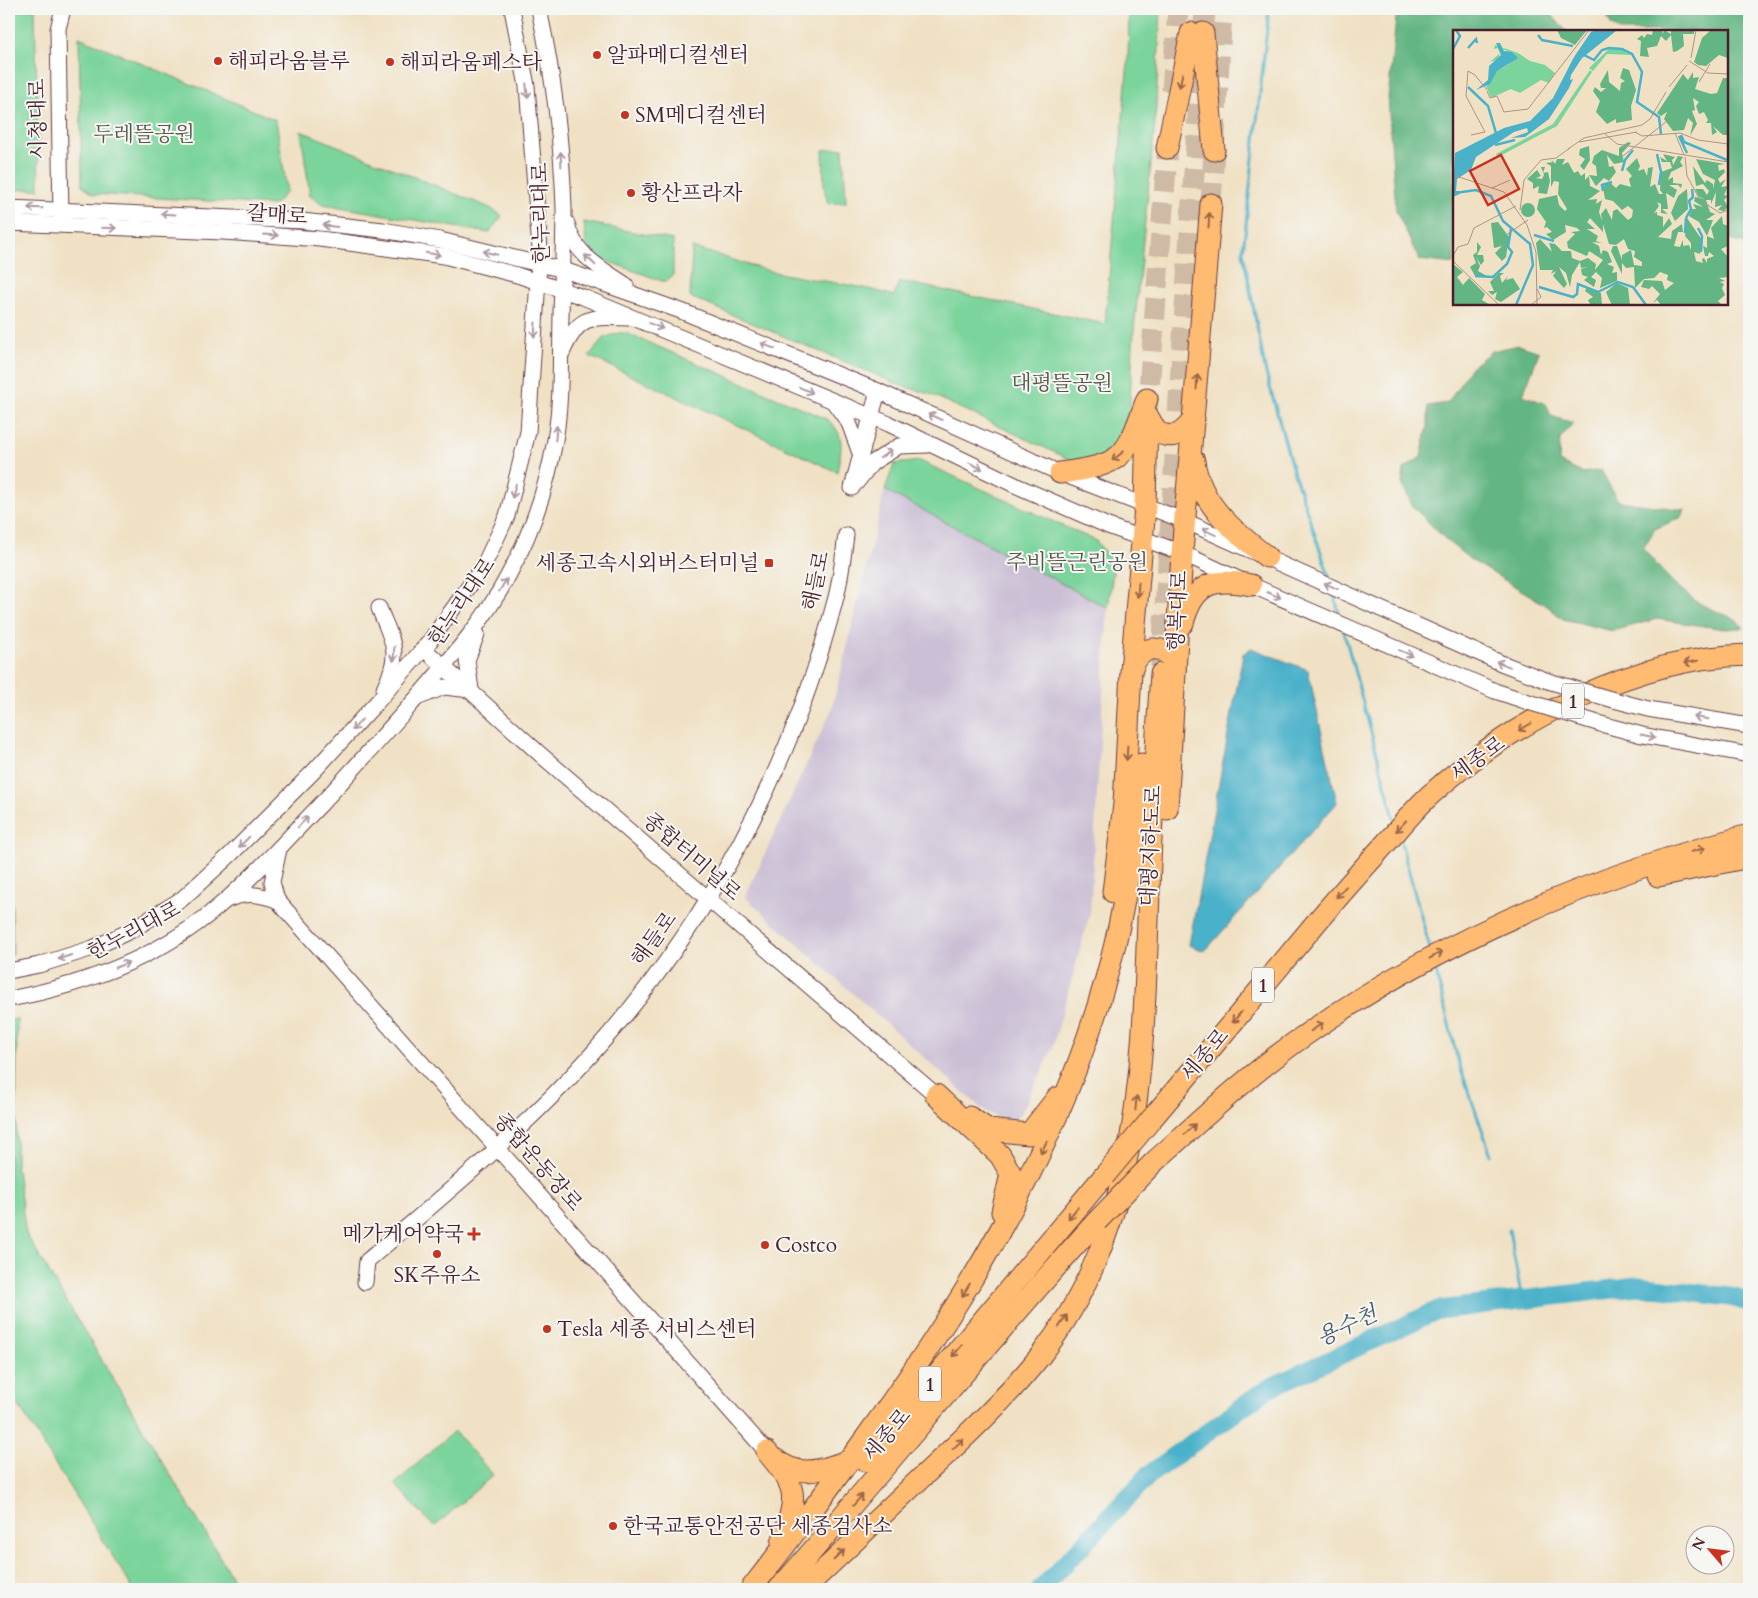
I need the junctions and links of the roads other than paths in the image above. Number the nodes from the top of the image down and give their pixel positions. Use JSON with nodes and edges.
{"nodes":[{"id":1,"x":51,"y":9,"type":"edge"},
{"id":2,"x":62,"y":9,"type":"edge"},
{"id":3,"x":512,"y":9,"type":"edge"},
{"id":4,"x":539,"y":9,"type":"edge"},
{"id":5,"x":58,"y":29,"type":"junction"},
{"id":6,"x":1167,"y":148,"type":"tunnel mouth"},
{"id":7,"x":1214,"y":150,"type":"dead end"},
{"id":8,"x":1211,"y":204,"type":"tunnel mouth"},
{"id":9,"x":564,"y":207,"type":"junction"},
{"id":10,"x":9,"y":208,"type":"edge"},
{"id":11,"x":61,"y":209,"type":"junction"},
{"id":12,"x":9,"y":223,"type":"edge"},
{"id":13,"x":60,"y":224,"type":"junction"},
{"id":14,"x":538,"y":264,"type":"junction"},
{"id":15,"x":564,"y":270,"type":"junction"},
{"id":16,"x":537,"y":282,"type":"junction"},
{"id":17,"x":562,"y":289,"type":"junction"},
{"id":18,"x":644,"y":297,"type":"junction"},
{"id":19,"x":637,"y":318,"type":"junction"},
{"id":20,"x":560,"y":357,"type":"junction"},
{"id":21,"x":878,"y":391,"type":"junction"},
{"id":22,"x":833,"y":401,"type":"junction"},
{"id":23,"x":1147,"y":407,"type":"junction"},
{"id":24,"x":870,"y":416,"type":"junction"},
{"id":25,"x":1194,"y":419,"type":"junction"},
{"id":26,"x":932,"y":445,"type":"junction"},
{"id":27,"x":1192,"y":445,"type":"junction"},
{"id":28,"x":860,"y":453,"type":"junction"},
{"id":29,"x":1060,"y":472,"type":"junction"},
{"id":30,"x":1145,"y":507,"type":"junction"},
{"id":31,"x":1185,"y":521,"type":"junction"},
{"id":32,"x":846,"y":535,"type":"dead end"},
{"id":33,"x":1142,"y":540,"type":"junction"},
{"id":34,"x":1182,"y":553,"type":"junction"},
{"id":35,"x":1267,"y":558,"type":"junction"},
{"id":36,"x":1251,"y":586,"type":"junction"},
{"id":37,"x":379,"y":608,"type":"dead end"},
{"id":38,"x":486,"y":614,"type":"junction"},
{"id":39,"x":424,"y":649,"type":"junction"},
{"id":40,"x":1746,"y":654,"type":"edge"},
{"id":41,"x":444,"y":667,"type":"junction"},
{"id":42,"x":1158,"y":668,"type":"junction"},
{"id":43,"x":472,"y":690,"type":"junction"},
{"id":44,"x":416,"y":699,"type":"junction"},
{"id":45,"x":378,"y":701,"type":"junction"},
{"id":46,"x":1749,"y":726,"type":"edge"},
{"id":47,"x":1749,"y":755,"type":"edge"},
{"id":48,"x":1749,"y":835,"type":"edge"},
{"id":49,"x":279,"y":847,"type":"junction"},
{"id":50,"x":1749,"y":857,"type":"edge"},
{"id":51,"x":225,"y":900,"type":"junction"},
{"id":52,"x":276,"y":900,"type":"junction"},
{"id":53,"x":709,"y":900,"type":"junction"},
{"id":54,"x":1504,"y":921,"type":"junction"},
{"id":55,"x":9,"y":971,"type":"edge"},
{"id":56,"x":9,"y":999,"type":"edge"},
{"id":57,"x":1078,"y":1066,"type":"junction"},
{"id":58,"x":936,"y":1094,"type":"junction"},
{"id":59,"x":498,"y":1148,"type":"junction"},
{"id":60,"x":983,"y":1262,"type":"junction"},
{"id":61,"x":365,"y":1282,"type":"dead end"},
{"id":62,"x":767,"y":1452,"type":"junction"},
{"id":63,"x":850,"y":1460,"type":"junction"},
{"id":64,"x":777,"y":1557,"type":"junction"},
{"id":65,"x":752,"y":1589,"type":"edge"},
{"id":66,"x":779,"y":1589,"type":"edge"},
{"id":67,"x":804,"y":1589,"type":"edge"}],
"edges":[{"from":1,"to":5,"type":"street","name":"시청대로"},
{"from":2,"to":5,"type":"street","name":"시청대로"},
{"from":3,"to":14,"type":"street","name":"한누리대로","one_way":true},
{"from":9,"to":4,"type":"street","name":"한누리대로","one_way":true},
{"from":5,"to":11,"type":"street","name":"시청대로"},
{"from":7,"to":6,"type":"highway","one_way":true},
{"from":25,"to":8,"type":"highway","name":"행복대로","one_way":true},
{"from":9,"to":15,"type":"street","name":"한누리대로"},
{"from":18,"to":9,"type":"street","one_way":true},
{"from":11,"to":10,"type":"street","name":"갈매로","one_way":true},
{"from":11,"to":13,"type":"street","name":"시청대로"},
{"from":14,"to":11,"type":"street","name":"갈매로","one_way":true},
{"from":12,"to":13,"type":"street","name":"갈매로"},
{"from":13,"to":16,"type":"street","name":"갈매로","one_way":true},
{"from":14,"to":15,"type":"street","name":"갈매로"},
{"from":14,"to":16,"type":"street","name":"한누리대로"},
{"from":15,"to":17,"type":"street","name":"한누리대로"},
{"from":15,"to":18,"type":"street","name":"갈매로"},
{"from":16,"to":17,"type":"street","name":"갈매로"},
{"from":16,"to":39,"type":"street","name":"한누리대로","one_way":true},
{"from":17,"to":19,"type":"street","name":"갈매로"},
{"from":17,"to":20,"type":"street","name":"한누리대로"},
{"from":21,"to":18,"type":"street","one_way":true},
{"from":19,"to":20,"type":"street"},
{"from":19,"to":22,"type":"street","name":"갈매로","one_way":true},
{"from":38,"to":20,"type":"street","name":"한누리대로","one_way":true},
{"from":21,"to":24,"type":"street"},
{"from":29,"to":21,"type":"street","one_way":true},
{"from":22,"to":24,"type":"street","name":"갈매로"},
{"from":22,"to":28,"type":"street"},
{"from":23,"to":25,"type":"highway"},
{"from":23,"to":29,"type":"highway","one_way":true},
{"from":23,"to":30,"type":"highway","name":"행복대로"},
{"from":24,"to":26,"type":"street","name":"갈매로"},
{"from":24,"to":28,"type":"street"},
{"from":25,"to":27,"type":"highway","name":"행복대로"},
{"from":28,"to":26,"type":"street","one_way":true},
{"from":26,"to":33,"type":"street","name":"갈매로","one_way":true},
{"from":27,"to":31,"type":"highway","name":"행복대로"},
{"from":27,"to":35,"type":"highway"},
{"from":29,"to":30,"type":"street"},
{"from":30,"to":31,"type":"street"},
{"from":30,"to":33,"type":"highway","name":"행복대로"},
{"from":31,"to":34,"type":"highway","name":"행복대로"},
{"from":35,"to":31,"type":"street","one_way":true},
{"from":32,"to":53,"type":"street","name":"해들로"},
{"from":33,"to":34,"type":"street","name":"갈매로"},
{"from":33,"to":42,"type":"highway","name":"행복대로","one_way":true},
{"from":34,"to":36,"type":"street","name":"갈매로"},
{"from":34,"to":42,"type":"highway","name":"행복대로"},
{"from":46,"to":35,"type":"street","one_way":true,"bridge":true},
{"from":36,"to":42,"type":"highway"},
{"from":36,"to":47,"type":"street","name":"갈매로","one_way":true,"bridge":true},
{"from":37,"to":45,"type":"street","one_way":true},
{"from":38,"to":41,"type":"street","name":"한누리대로"},
{"from":38,"to":43,"type":"street"},
{"from":39,"to":41,"type":"street","name":"종합터미널로"},
{"from":39,"to":45,"type":"street","name":"한누리대로"},
{"from":40,"to":65,"type":"highway","name":"세종로","number":"1","one_way":true,"bridge":true},
{"from":41,"to":43,"type":"street","name":"종합터미널로"},
{"from":41,"to":44,"type":"street","name":"한누리대로"},
{"from":42,"to":57,"type":"highway","name":"행복대로","one_way":true},
{"from":67,"to":42,"type":"highway","name":"대평지하도로","one_way":true},
{"from":43,"to":44,"type":"street"},
{"from":43,"to":53,"type":"street","name":"종합터미널로"},
{"from":49,"to":44,"type":"street","name":"한누리대로","one_way":true},
{"from":45,"to":55,"type":"street","name":"한누리대로","one_way":true},
{"from":54,"to":48,"type":"highway","name":"세종로","number":"1","one_way":true},
{"from":49,"to":51,"type":"street","name":"한누리대로"},
{"from":49,"to":52,"type":"street"},
{"from":50,"to":54,"type":"highway"},
{"from":51,"to":52,"type":"street"},
{"from":56,"to":51,"type":"street","name":"한누리대로","one_way":true},
{"from":52,"to":59,"type":"street","name":"종합운동장로"},
{"from":53,"to":58,"type":"street","name":"종합터미널로"},
{"from":53,"to":59,"type":"street","name":"해들로"},
{"from":66,"to":54,"type":"highway","name":"세종로","number":"1","one_way":true,"bridge":true},
{"from":57,"to":58,"type":"highway"},
{"from":57,"to":60,"type":"highway","one_way":true},
{"from":58,"to":60,"type":"highway"},
{"from":59,"to":61,"type":"street","name":"해들로"},
{"from":59,"to":62,"type":"street","name":"종합운동장로"},
{"from":60,"to":63,"type":"highway","one_way":true},
{"from":62,"to":63,"type":"highway"},
{"from":62,"to":64,"type":"highway"},
{"from":63,"to":64,"type":"highway"},
{"from":64,"to":65,"type":"highway"}]}
